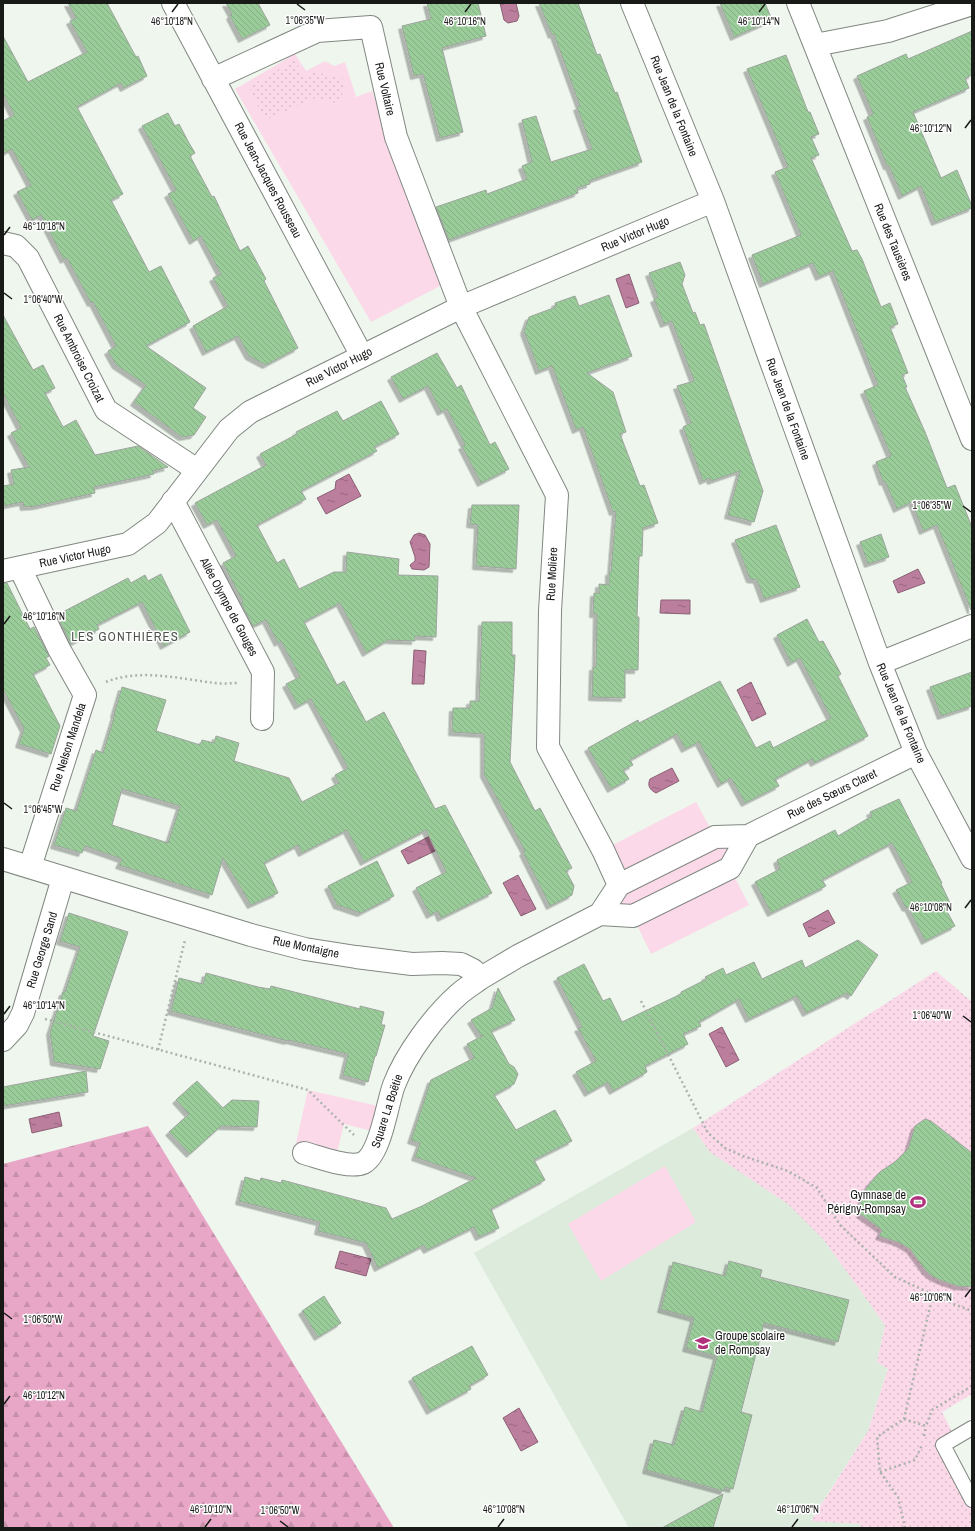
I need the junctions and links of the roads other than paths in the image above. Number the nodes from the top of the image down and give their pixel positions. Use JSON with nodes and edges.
{"nodes":[{"id":1,"x":173,"y":3,"type":"edge"},
{"id":2,"x":632,"y":3,"type":"edge"},
{"id":3,"x":798,"y":3,"type":"edge"},
{"id":4,"x":972,"y":4,"type":"edge"},
{"id":5,"x":815,"y":45,"type":"junction"},
{"id":6,"x":214,"y":79,"type":"junction"},
{"id":7,"x":713,"y":201,"type":"junction"},
{"id":8,"x":3,"y":242,"type":"edge"},
{"id":9,"x":461,"y":307,"type":"junction"},
{"id":10,"x":362,"y":356,"type":"junction"},
{"id":11,"x":972,"y":438,"type":"edge"},
{"id":12,"x":197,"y":470,"type":"junction"},
{"id":13,"x":173,"y":502,"type":"junction"},
{"id":14,"x":11,"y":569,"type":"edge"},
{"id":15,"x":972,"y":626,"type":"edge"},
{"id":16,"x":880,"y":663,"type":"junction"},
{"id":17,"x":262,"y":719,"type":"dead end"},
{"id":18,"x":916,"y":753,"type":"junction"},
{"id":19,"x":748,"y":836,"type":"junction"},
{"id":20,"x":972,"y":858,"type":"edge"},
{"id":21,"x":3,"y":860,"type":"edge"},
{"id":22,"x":30,"y":867,"type":"junction"},
{"id":23,"x":64,"y":878,"type":"junction"},
{"id":24,"x":619,"y":885,"type":"junction"},
{"id":25,"x":600,"y":914,"type":"junction"},
{"id":26,"x":481,"y":978,"type":"junction"},
{"id":27,"x":3,"y":1040,"type":"edge"},
{"id":28,"x":304,"y":1154,"type":"dead end"},
{"id":29,"x":972,"y":1428,"type":"edge"},
{"id":30,"x":972,"y":1500,"type":"edge"}],
"edges":[{"from":1,"to":6,"type":"street","name":"Rue Jean-Jacques Rousseau"},
{"from":2,"to":7,"type":"street","name":"Rue Jean de la Fontaine"},
{"from":3,"to":5,"type":"street","name":"Rue des Tausières"},
{"from":4,"to":5,"type":"street"},
{"from":5,"to":11,"type":"street","name":"Rue des Tausières"},
{"from":6,"to":9,"type":"street","name":"Rue Voltaire"},
{"from":6,"to":10,"type":"street","name":"Rue Jean-Jacques Rousseau"},
{"from":7,"to":9,"type":"street","name":"Rue Victor Hugo"},
{"from":7,"to":16,"type":"street","name":"Rue Jean de la Fontaine"},
{"from":8,"to":12,"type":"street","name":"Rue Ambroise Croizat"},
{"from":9,"to":10,"type":"street","name":"Rue Victor Hugo"},
{"from":9,"to":24,"type":"street","name":"Rue Molière"},
{"from":10,"to":12,"type":"street","name":"Rue Victor Hugo"},
{"from":12,"to":13,"type":"street","name":"Rue Victor Hugo"},
{"from":13,"to":14,"type":"street","name":"Rue Victor Hugo"},
{"from":13,"to":17,"type":"street","name":"Allée Olympe de Gouges"},
{"from":14,"to":22,"type":"street","name":"Rue Nelson Mandela"},
{"from":15,"to":16,"type":"street"},
{"from":16,"to":18,"type":"street","name":"Rue Jean de la Fontaine"},
{"from":18,"to":19,"type":"street","name":"Rue des Sœurs Claret"},
{"from":18,"to":20,"type":"street","name":"Rue Jean de la Fontaine"},
{"from":19,"to":24,"type":"street","name":"Rue des Sœurs Claret"},
{"from":19,"to":25,"type":"street"},
{"from":21,"to":22,"type":"street","name":"Rue Montaigne"},
{"from":22,"to":23,"type":"street","name":"Rue Montaigne"},
{"from":23,"to":26,"type":"street","name":"Rue Montaigne"},
{"from":23,"to":27,"type":"street","name":"Rue George Sand"},
{"from":24,"to":25,"type":"street"},
{"from":25,"to":26,"type":"street"},
{"from":26,"to":28,"type":"street","name":"Square La Boëtie"},
{"from":29,"to":30,"type":"lane"}]}
